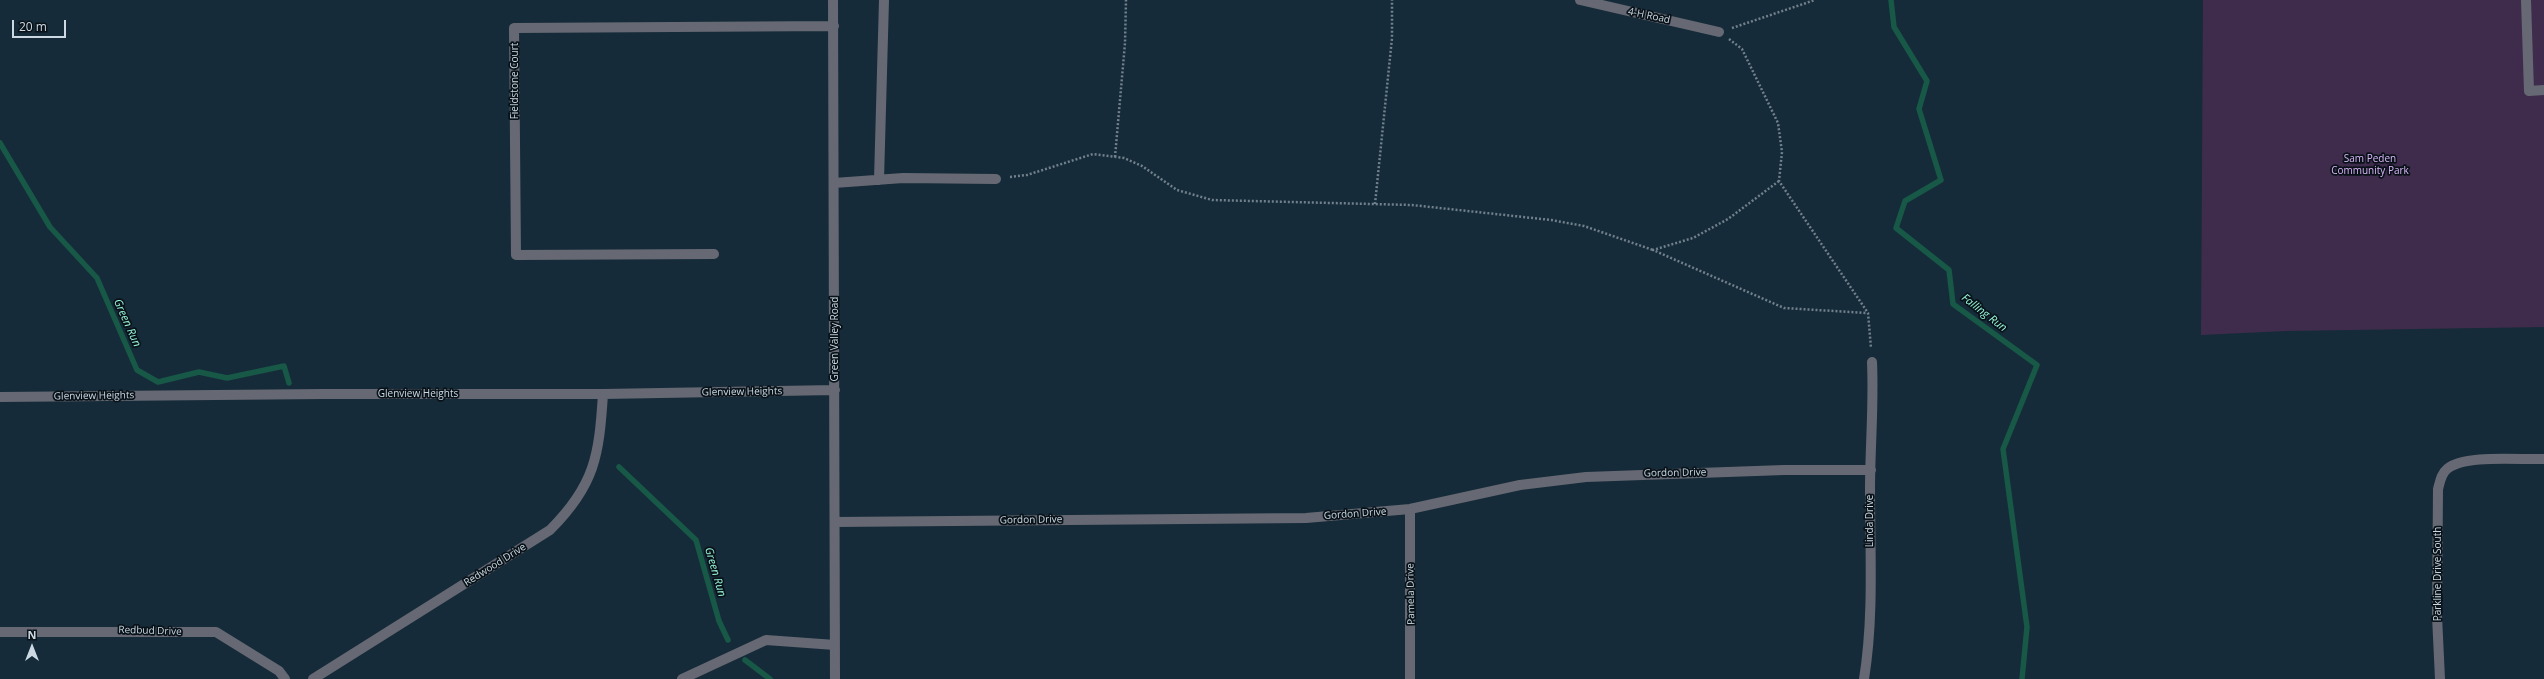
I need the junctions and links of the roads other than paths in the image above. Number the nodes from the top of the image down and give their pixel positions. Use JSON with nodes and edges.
{"nodes":[{"id":1,"x":833,"y":0,"type":"edge"},
{"id":2,"x":884,"y":0,"type":"edge"},
{"id":3,"x":1580,"y":0,"type":"edge"},
{"id":4,"x":2526,"y":0,"type":"edge"},
{"id":5,"x":834,"y":26,"type":"junction"},
{"id":6,"x":1719,"y":32,"type":"road end"},
{"id":7,"x":2544,"y":90,"type":"edge"},
{"id":8,"x":996,"y":179,"type":"road end"},
{"id":9,"x":879,"y":180,"type":"junction"},
{"id":10,"x":834,"y":183,"type":"junction"},
{"id":11,"x":714,"y":254,"type":"dead end"},
{"id":12,"x":1872,"y":362,"type":"road end"},
{"id":13,"x":835,"y":390,"type":"junction"},
{"id":14,"x":602,"y":394,"type":"junction"},
{"id":15,"x":0,"y":396,"type":"edge"},
{"id":16,"x":2544,"y":459,"type":"edge"},
{"id":17,"x":1871,"y":470,"type":"junction"},
{"id":18,"x":1410,"y":509,"type":"junction"},
{"id":19,"x":835,"y":522,"type":"junction"},
{"id":20,"x":0,"y":632,"type":"edge"},
{"id":21,"x":835,"y":645,"type":"junction"},
{"id":22,"x":285,"y":679,"type":"edge"},
{"id":23,"x":313,"y":679,"type":"edge"},
{"id":24,"x":682,"y":679,"type":"edge"},
{"id":25,"x":835,"y":679,"type":"edge"},
{"id":26,"x":1410,"y":679,"type":"edge"},
{"id":27,"x":1864,"y":679,"type":"edge"},
{"id":28,"x":2440,"y":679,"type":"edge"}],
"edges":[{"from":1,"to":5,"type":"street","name":"Green Valley Road"},
{"from":2,"to":9,"type":"street"},
{"from":3,"to":6,"type":"street","name":"4-H Road"},
{"from":4,"to":7,"type":"street"},
{"from":5,"to":10,"type":"street","name":"Green Valley Road"},
{"from":5,"to":11,"type":"street","name":"Fieldstone Court"},
{"from":8,"to":9,"type":"street"},
{"from":9,"to":10,"type":"street"},
{"from":10,"to":13,"type":"street","name":"Green Valley Road"},
{"from":12,"to":17,"type":"street","name":"Linda Drive"},
{"from":13,"to":14,"type":"street","name":"Glenview Heights"},
{"from":13,"to":19,"type":"street","name":"Green Valley Road"},
{"from":14,"to":15,"type":"street","name":"Glenview Heights"},
{"from":14,"to":23,"type":"street","name":"Redwood Drive"},
{"from":16,"to":28,"type":"street","name":"Parkline Drive South"},
{"from":17,"to":18,"type":"street","name":"Gordon Drive"},
{"from":17,"to":27,"type":"street","name":"Linda Drive"},
{"from":18,"to":19,"type":"street","name":"Gordon Drive"},
{"from":18,"to":26,"type":"street","name":"Pamela Drive"},
{"from":19,"to":21,"type":"street","name":"Green Valley Road"},
{"from":20,"to":22,"type":"street","name":"Redbud Drive"},
{"from":21,"to":24,"type":"street"},
{"from":21,"to":25,"type":"street","name":"Green Valley Road"}]}
